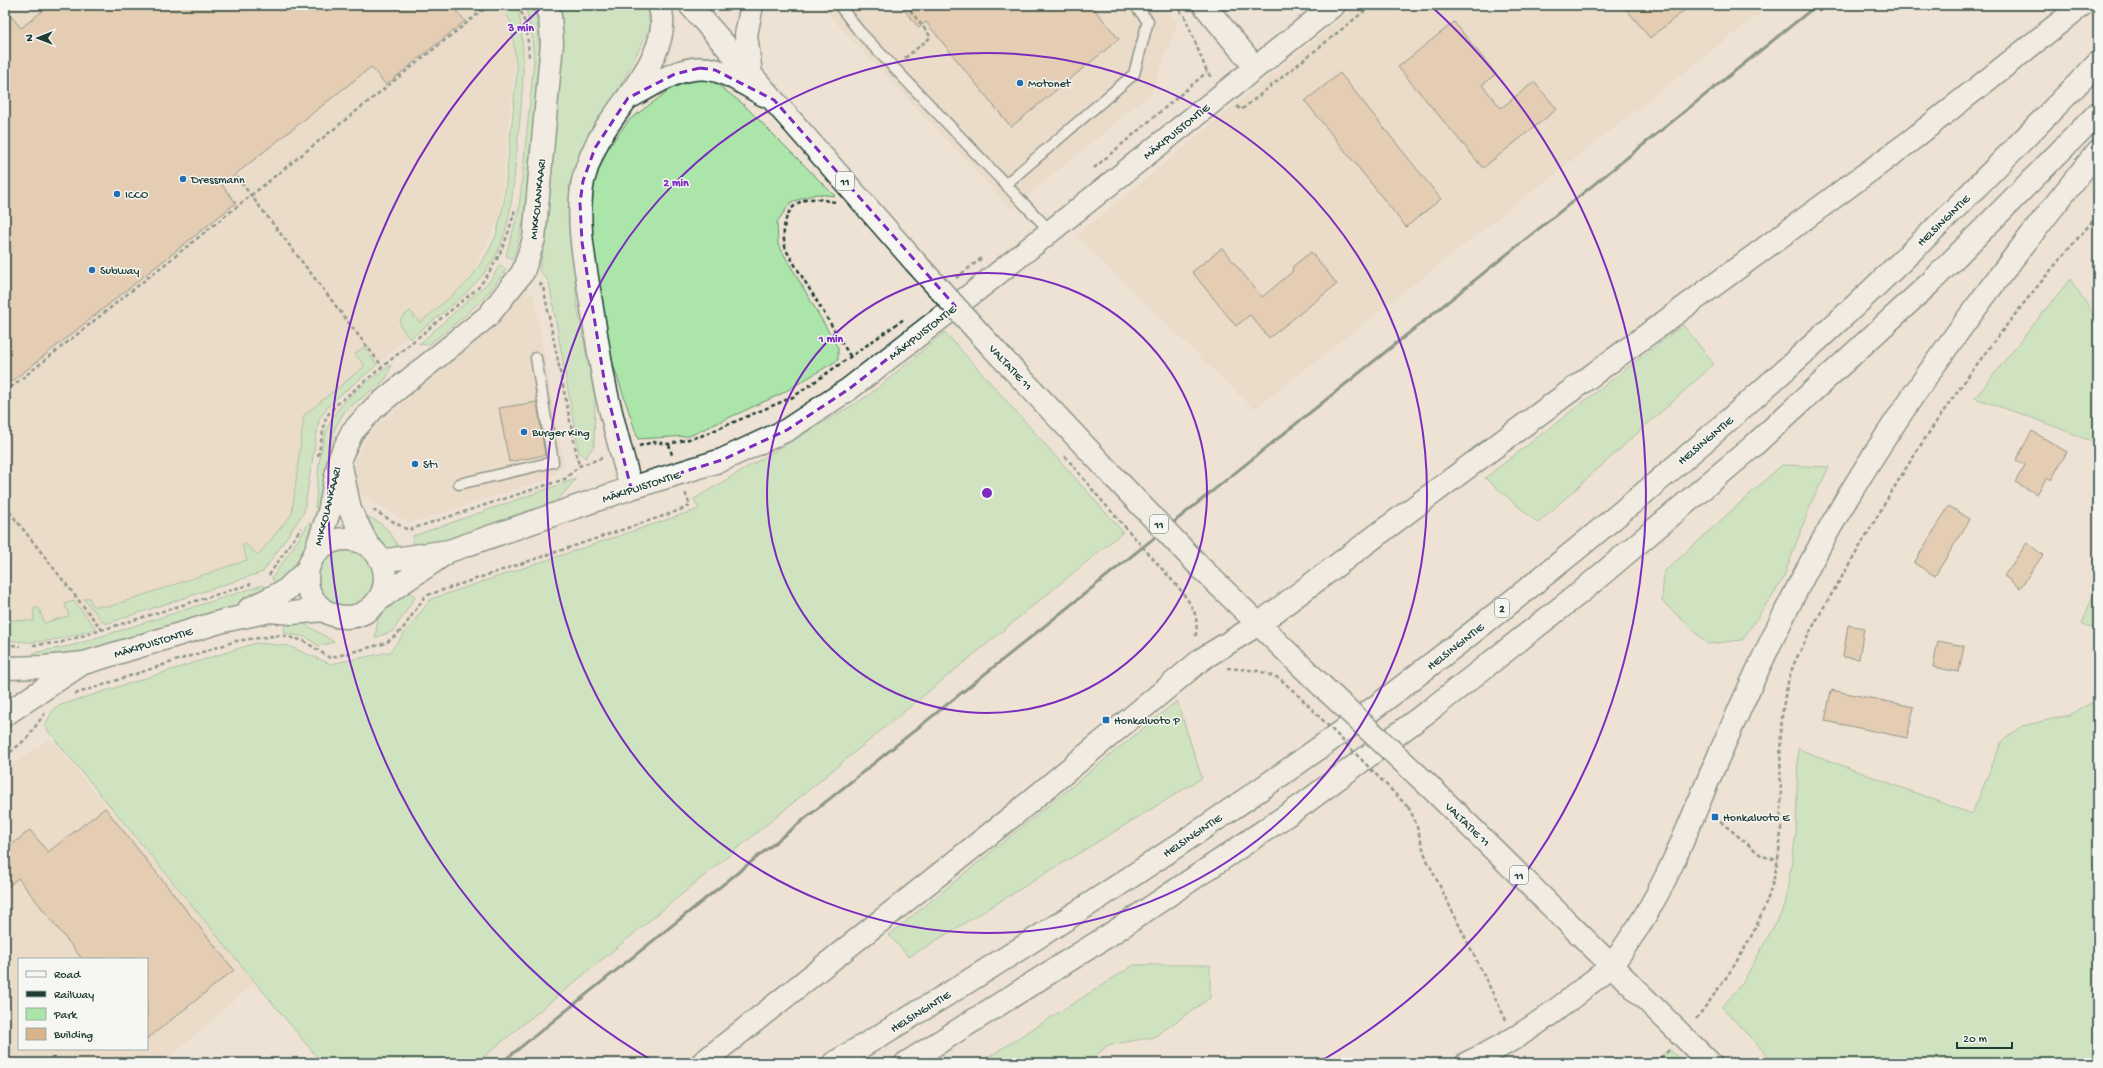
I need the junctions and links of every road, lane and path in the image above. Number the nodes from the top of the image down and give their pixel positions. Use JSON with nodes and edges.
{"nodes":[{"id":1,"x":489,"y":5,"type":"edge"},
{"id":2,"x":519,"y":5,"type":"edge"},
{"id":3,"x":545,"y":5,"type":"edge"},
{"id":4,"x":659,"y":5,"type":"edge"},
{"id":5,"x":690,"y":5,"type":"edge"},
{"id":6,"x":752,"y":5,"type":"edge"},
{"id":7,"x":839,"y":5,"type":"edge"},
{"id":8,"x":906,"y":5,"type":"edge"},
{"id":9,"x":1204,"y":5,"type":"edge"},
{"id":10,"x":1334,"y":5,"type":"edge"},
{"id":11,"x":2082,"y":5,"type":"edge"},
{"id":12,"x":1138,"y":6,"type":"edge"},
{"id":13,"x":2098,"y":63,"type":"edge"},
{"id":14,"x":530,"y":64,"type":"dead end"},
{"id":15,"x":893,"y":67,"type":"junction"},
{"id":16,"x":1255,"y":67,"type":"junction"},
{"id":17,"x":752,"y":74,"type":"junction"},
{"id":18,"x":628,"y":98,"type":"junction"},
{"id":19,"x":774,"y":100,"type":"junction"},
{"id":20,"x":2098,"y":113,"type":"edge"},
{"id":21,"x":2098,"y":150,"type":"edge"},
{"id":22,"x":237,"y":177,"type":"dead end"},
{"id":23,"x":1006,"y":184,"type":"junction"},
{"id":24,"x":251,"y":196,"type":"junction"},
{"id":25,"x":840,"y":205,"type":"dead end"},
{"id":26,"x":516,"y":206,"type":"dead end"},
{"id":27,"x":2098,"y":215,"type":"edge"},
{"id":28,"x":1051,"y":232,"type":"junction"},
{"id":29,"x":523,"y":272,"type":"junction"},
{"id":30,"x":850,"y":356,"type":"dead end"},
{"id":31,"x":536,"y":358,"type":"dead end"},
{"id":32,"x":382,"y":366,"type":"junction"},
{"id":33,"x":5,"y":392,"type":"edge"},
{"id":34,"x":339,"y":460,"type":"junction"},
{"id":35,"x":317,"y":463,"type":"dead end"},
{"id":36,"x":579,"y":466,"type":"dead end"},
{"id":37,"x":459,"y":484,"type":"dead end"},
{"id":38,"x":631,"y":488,"type":"junction"},
{"id":39,"x":1096,"y":494,"type":"dead end"},
{"id":40,"x":5,"y":506,"type":"edge"},
{"id":41,"x":449,"y":551,"type":"junction"},
{"id":42,"x":374,"y":552,"type":"junction"},
{"id":43,"x":311,"y":562,"type":"junction"},
{"id":44,"x":1179,"y":588,"type":"dead end"},
{"id":45,"x":377,"y":602,"type":"junction"},
{"id":46,"x":323,"y":610,"type":"junction"},
{"id":47,"x":223,"y":621,"type":"junction"},
{"id":48,"x":1257,"y":625,"type":"junction"},
{"id":49,"x":102,"y":630,"type":"dead end"},
{"id":50,"x":84,"y":663,"type":"junction"},
{"id":51,"x":5,"y":668,"type":"edge"},
{"id":52,"x":1297,"y":694,"type":"dead end"},
{"id":53,"x":5,"y":708,"type":"edge"},
{"id":54,"x":1715,"y":818,"type":"dead end"},
{"id":55,"x":1778,"y":860,"type":"junction"},
{"id":56,"x":1611,"y":965,"type":"junction"},
{"id":57,"x":1696,"y":1019,"type":"dead end"},
{"id":58,"x":1509,"y":1026,"type":"dead end"},
{"id":59,"x":1669,"y":1049,"type":"dead end"},
{"id":60,"x":1523,"y":1053,"type":"dead end"},
{"id":61,"x":702,"y":1063,"type":"edge"},
{"id":62,"x":834,"y":1063,"type":"edge"},
{"id":63,"x":906,"y":1063,"type":"edge"},
{"id":64,"x":1467,"y":1063,"type":"edge"},
{"id":65,"x":1527,"y":1063,"type":"edge"},
{"id":66,"x":1656,"y":1063,"type":"edge"},
{"id":67,"x":1710,"y":1063,"type":"edge"}],
"edges":[{"from":1,"to":24,"type":"path"},
{"from":2,"to":14,"type":"path"},
{"from":3,"to":29,"type":"main road","name":"MIKKOLANKAARI"},
{"from":4,"to":18,"type":"main road"},
{"from":5,"to":17,"type":"main road","number":"11"},
{"from":6,"to":17,"type":"main road"},
{"from":7,"to":15,"type":"lane"},
{"from":8,"to":15,"type":"path"},
{"from":9,"to":16,"type":"main road"},
{"from":10,"to":16,"type":"main road","name":"MÄKIPUISTONTIE"},
{"from":11,"to":48,"type":"main road"},
{"from":12,"to":23,"type":"lane"},
{"from":13,"to":62,"type":"main road","name":"HELSINGINTIE","number":"2"},
{"from":15,"to":23,"type":"lane"},
{"from":16,"to":28,"type":"main road","name":"MÄKIPUISTONTIE"},
{"from":17,"to":19,"type":"main road","number":"11"},
{"from":18,"to":19,"type":"main road"},
{"from":18,"to":38,"type":"main road"},
{"from":19,"to":48,"type":"main road","name":"VALTATIE 11","number":"11","bridge":true},
{"from":20,"to":63,"type":"main road"},
{"from":21,"to":56,"type":"main road"},
{"from":22,"to":24,"type":"path"},
{"from":23,"to":28,"type":"lane"},
{"from":24,"to":32,"type":"path"},
{"from":24,"to":33,"type":"path"},
{"from":25,"to":30,"type":"path"},
{"from":26,"to":32,"type":"path"},
{"from":27,"to":55,"type":"path"},
{"from":28,"to":38,"type":"main road","name":"MÄKIPUISTONTIE"},
{"from":29,"to":34,"type":"main road","name":"MIKKOLANKAARI"},
{"from":29,"to":36,"type":"path"},
{"from":31,"to":37,"type":"lane"},
{"from":32,"to":35,"type":"path"},
{"from":34,"to":42,"type":"main road","name":"MIKKOLANKAARI"},
{"from":34,"to":43,"type":"main road","name":"MIKKOLANKAARI"},
{"from":38,"to":41,"type":"main road","name":"MÄKIPUISTONTIE"},
{"from":39,"to":44,"type":"path","bridge":true},
{"from":40,"to":49,"type":"path"},
{"from":41,"to":42,"type":"main road","name":"MÄKIPUISTONTIE"},
{"from":41,"to":45,"type":"main road","name":"MÄKIPUISTONTIE"},
{"from":42,"to":43,"type":"main road"},
{"from":42,"to":45,"type":"main road"},
{"from":43,"to":46,"type":"main road"},
{"from":43,"to":47,"type":"main road","name":"MÄKIPUISTONTIE"},
{"from":45,"to":46,"type":"main road"},
{"from":46,"to":47,"type":"main road","name":"MÄKIPUISTONTIE"},
{"from":47,"to":50,"type":"main road","name":"MÄKIPUISTONTIE"},
{"from":48,"to":56,"type":"main road","name":"VALTATIE 11","number":"11","bridge":true},
{"from":48,"to":61,"type":"main road"},
{"from":50,"to":51,"type":"main road","name":"MÄKIPUISTONTIE"},
{"from":50,"to":53,"type":"main road","name":"MÄKIPUISTONTIE"},
{"from":52,"to":58,"type":"path","bridge":true},
{"from":54,"to":55,"type":"path"},
{"from":55,"to":57,"type":"path"},
{"from":56,"to":64,"type":"main road"},
{"from":56,"to":67,"type":"main road","name":"VALTATIE 11"},
{"from":59,"to":66,"type":"path"},
{"from":60,"to":65,"type":"path"}]}
